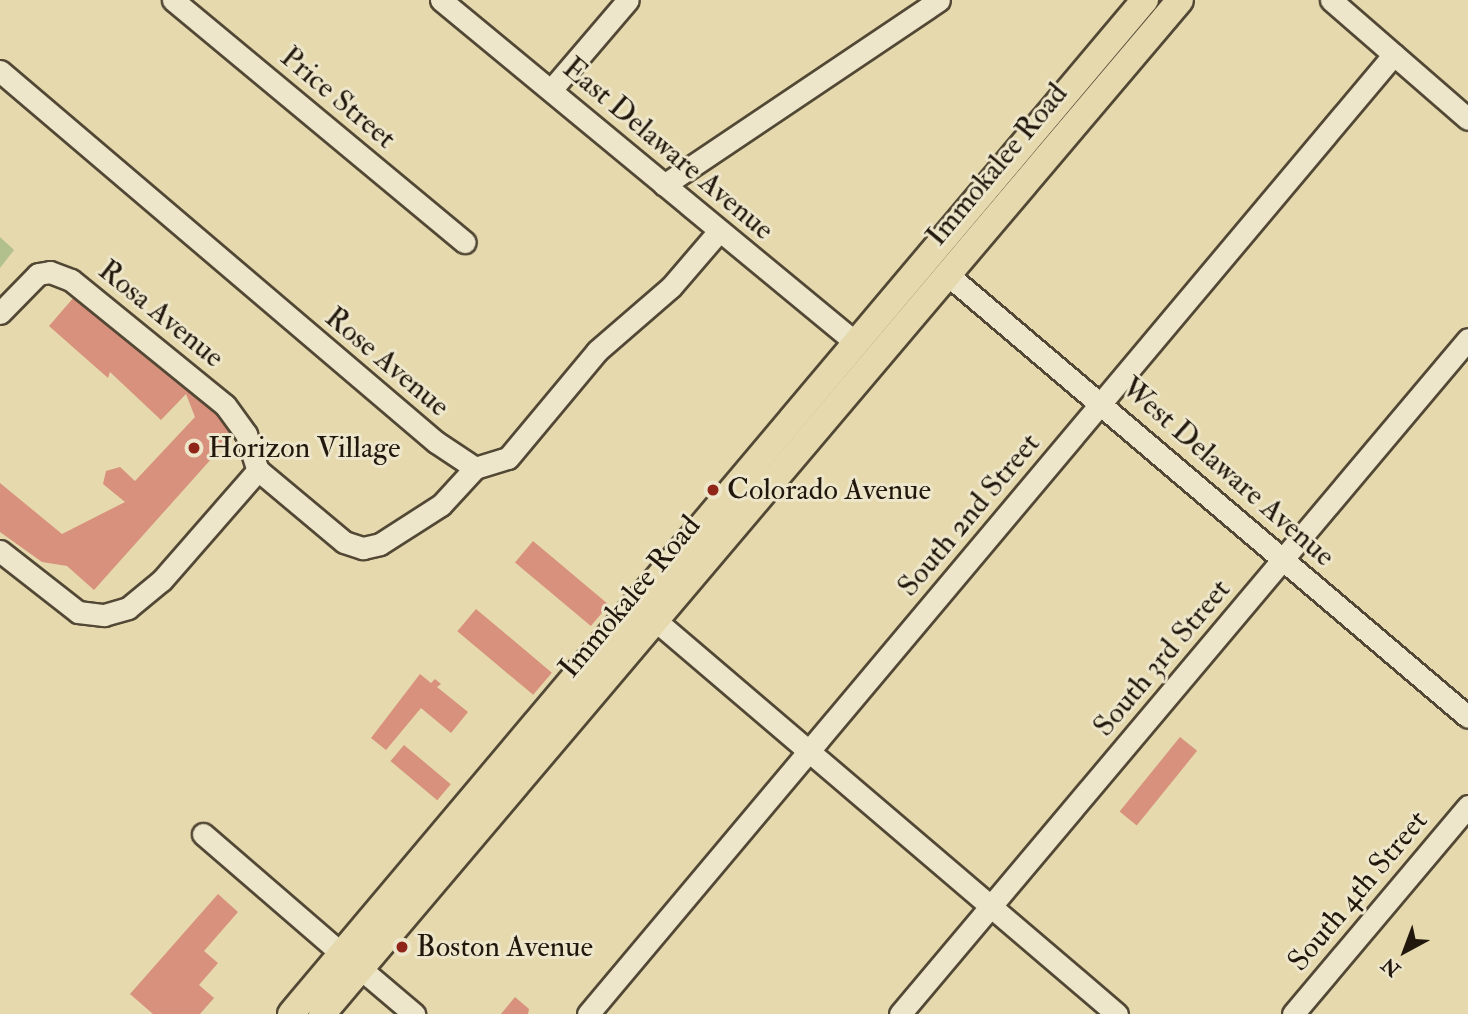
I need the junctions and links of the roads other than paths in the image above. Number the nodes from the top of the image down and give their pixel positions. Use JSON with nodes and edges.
{"nodes":[{"id":1,"x":173,"y":0,"type":"edge"},
{"id":2,"x":441,"y":0,"type":"edge"},
{"id":3,"x":628,"y":0,"type":"edge"},
{"id":4,"x":939,"y":0,"type":"edge"},
{"id":5,"x":1145,"y":0,"type":"edge"},
{"id":6,"x":1180,"y":0,"type":"edge"},
{"id":7,"x":1331,"y":0,"type":"edge"},
{"id":8,"x":1394,"y":54,"type":"junction"},
{"id":9,"x":0,"y":71,"type":"edge"},
{"id":10,"x":551,"y":90,"type":"junction"},
{"id":11,"x":1468,"y":119,"type":"edge"},
{"id":12,"x":664,"y":185,"type":"junction"},
{"id":13,"x":719,"y":231,"type":"junction"},
{"id":14,"x":465,"y":242,"type":"dead end"},
{"id":15,"x":938,"y":267,"type":"junction"},
{"id":16,"x":0,"y":313,"type":"edge"},
{"id":17,"x":1468,"y":339,"type":"edge"},
{"id":18,"x":864,"y":351,"type":"junction"},
{"id":19,"x":1102,"y":403,"type":"junction"},
{"id":20,"x":475,"y":468,"type":"junction"},
{"id":21,"x":258,"y":470,"type":"junction"},
{"id":22,"x":0,"y":551,"type":"edge"},
{"id":23,"x":1283,"y":558,"type":"junction"},
{"id":24,"x":645,"y":612,"type":"junction"},
{"id":25,"x":1468,"y":717,"type":"edge"},
{"id":26,"x":809,"y":751,"type":"junction"},
{"id":27,"x":1468,"y":806,"type":"edge"},
{"id":28,"x":203,"y":834,"type":"dead end"},
{"id":29,"x":991,"y":907,"type":"junction"},
{"id":30,"x":351,"y":961,"type":"junction"},
{"id":31,"x":291,"y":1014,"type":"edge"},
{"id":32,"x":323,"y":1014,"type":"edge"},
{"id":33,"x":414,"y":1014,"type":"edge"},
{"id":34,"x":588,"y":1014,"type":"edge"},
{"id":35,"x":900,"y":1014,"type":"edge"},
{"id":36,"x":1117,"y":1014,"type":"edge"},
{"id":37,"x":1293,"y":1014,"type":"edge"}],
"edges":[{"from":1,"to":14,"type":"street","name":"Price Street"},
{"from":2,"to":10,"type":"street","name":"East Delaware Avenue"},
{"from":3,"to":10,"type":"street"},
{"from":4,"to":12,"type":"street"},
{"from":5,"to":15,"type":"main road","name":"Immokalee Road"},
{"from":6,"to":15,"type":"main road","name":"Immokalee Road"},
{"from":7,"to":8,"type":"street"},
{"from":8,"to":11,"type":"street"},
{"from":8,"to":19,"type":"street","name":"South 2nd Street"},
{"from":9,"to":20,"type":"street","name":"Rose Avenue"},
{"from":10,"to":12,"type":"street","name":"East Delaware Avenue"},
{"from":12,"to":13,"type":"street","name":"East Delaware Avenue"},
{"from":13,"to":18,"type":"street","name":"East Delaware Avenue"},
{"from":13,"to":20,"type":"street"},
{"from":15,"to":18,"type":"main road","name":"Immokalee Road"},
{"from":15,"to":19,"type":"street","name":"West Delaware Avenue"},
{"from":16,"to":21,"type":"street","name":"Rosa Avenue"},
{"from":17,"to":23,"type":"street","name":"South 3rd Street"},
{"from":18,"to":24,"type":"main road","name":"Immokalee Road"},
{"from":19,"to":23,"type":"street","name":"West Delaware Avenue"},
{"from":19,"to":26,"type":"street","name":"South 2nd Street"},
{"from":20,"to":21,"type":"street"},
{"from":21,"to":22,"type":"street"},
{"from":23,"to":25,"type":"street","name":"West Delaware Avenue"},
{"from":23,"to":29,"type":"street","name":"South 3rd Street"},
{"from":24,"to":26,"type":"street"},
{"from":24,"to":30,"type":"main road","name":"Immokalee Road"},
{"from":26,"to":29,"type":"street"},
{"from":26,"to":34,"type":"street","name":"South 2nd Street"},
{"from":27,"to":37,"type":"street","name":"South 4th Street"},
{"from":28,"to":30,"type":"street"},
{"from":29,"to":35,"type":"street","name":"South 3rd Street"},
{"from":29,"to":36,"type":"street"},
{"from":30,"to":31,"type":"main road","name":"Immokalee Road"},
{"from":30,"to":32,"type":"main road","name":"Immokalee Road"},
{"from":30,"to":33,"type":"street"}]}
